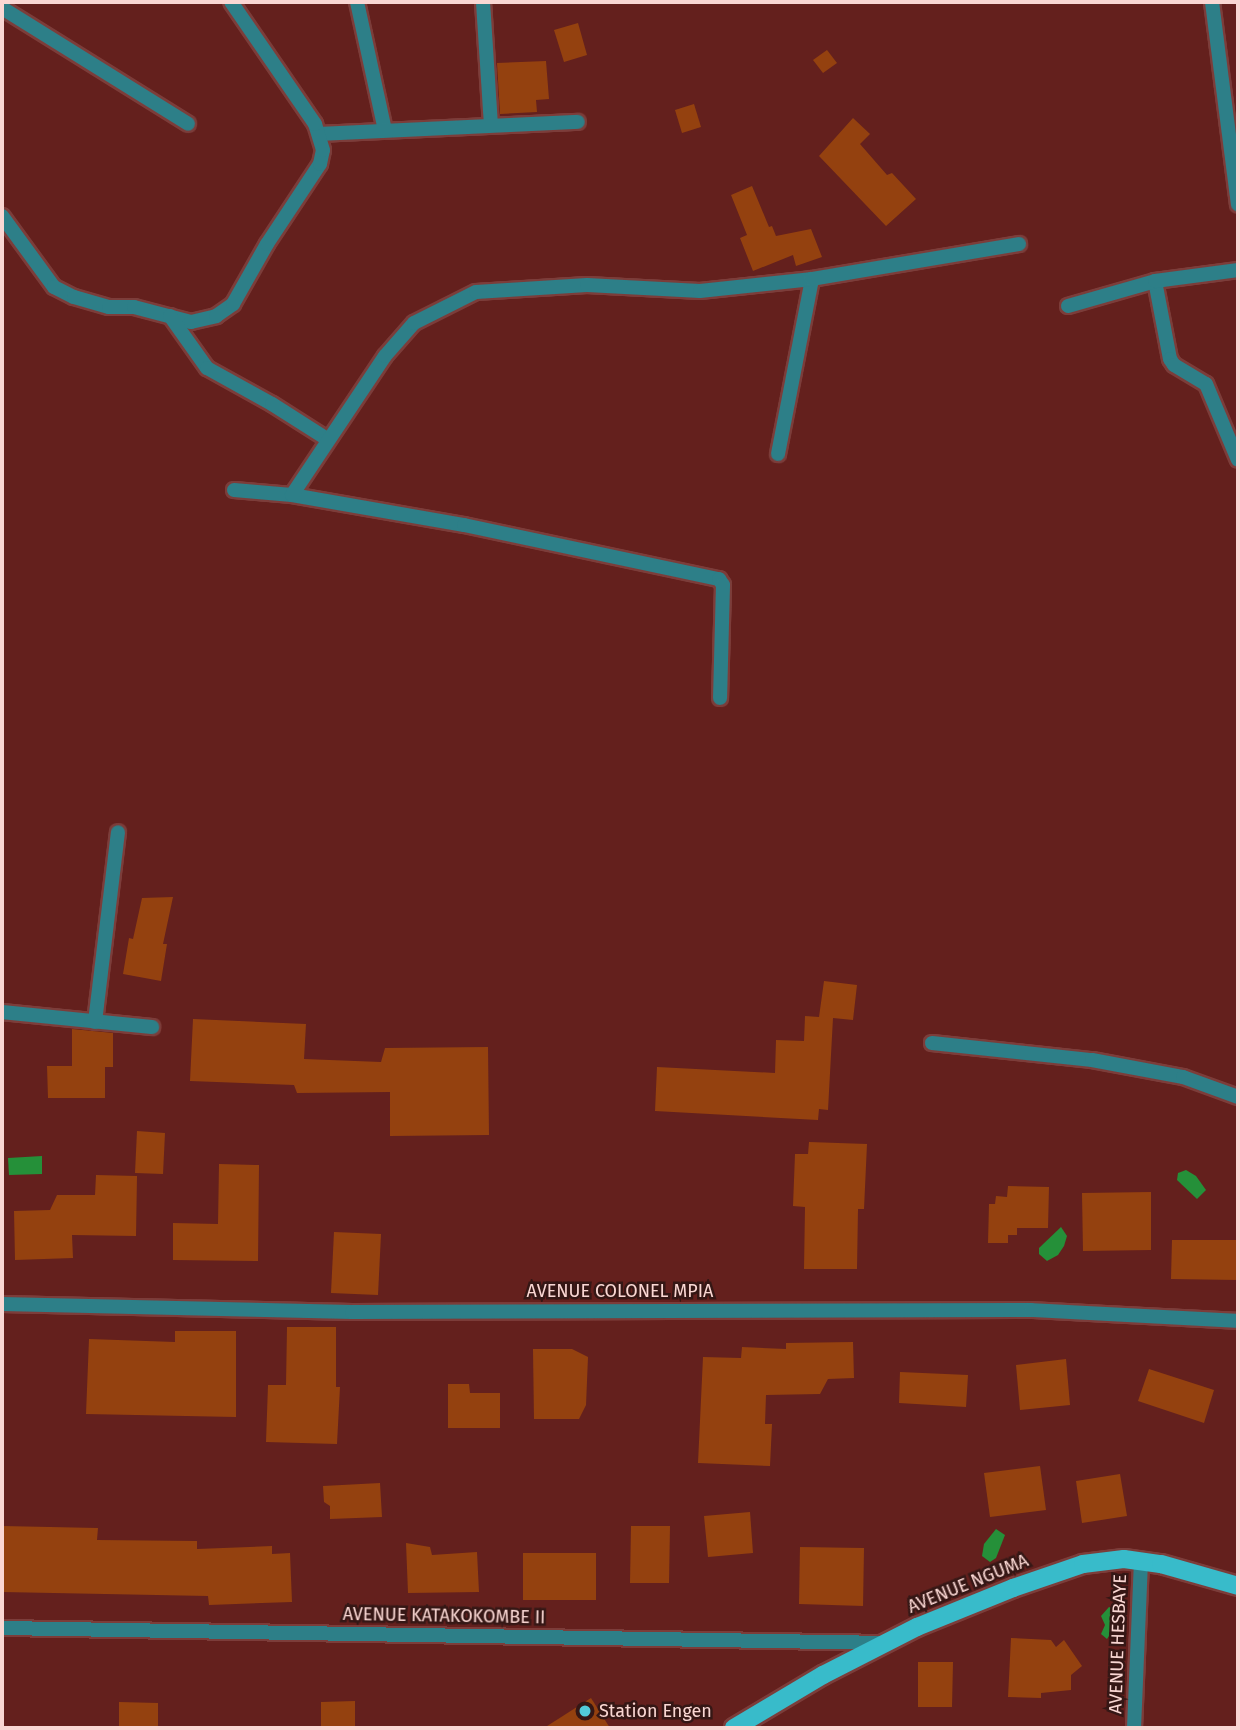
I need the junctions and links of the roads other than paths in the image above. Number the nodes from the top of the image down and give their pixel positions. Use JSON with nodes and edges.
{"nodes":[{"id":1,"x":231,"y":2,"type":"edge"},
{"id":2,"x":357,"y":2,"type":"edge"},
{"id":3,"x":483,"y":2,"type":"edge"},
{"id":4,"x":1212,"y":2,"type":"edge"},
{"id":5,"x":2,"y":8,"type":"edge"},
{"id":6,"x":578,"y":122,"type":"dead end"},
{"id":7,"x":188,"y":124,"type":"dead end"},
{"id":8,"x":491,"y":125,"type":"junction"},
{"id":9,"x":386,"y":130,"type":"junction"},
{"id":10,"x":320,"y":134,"type":"junction"},
{"id":11,"x":1238,"y":204,"type":"edge"},
{"id":12,"x":2,"y":216,"type":"edge"},
{"id":13,"x":1019,"y":244,"type":"dead end"},
{"id":14,"x":1238,"y":270,"type":"edge"},
{"id":15,"x":812,"y":279,"type":"junction"},
{"id":16,"x":1155,"y":281,"type":"junction"},
{"id":17,"x":1068,"y":306,"type":"dead end"},
{"id":18,"x":170,"y":316,"type":"junction"},
{"id":19,"x":327,"y":439,"type":"junction"},
{"id":20,"x":778,"y":454,"type":"dead end"},
{"id":21,"x":1238,"y":460,"type":"edge"},
{"id":22,"x":234,"y":490,"type":"dead end"},
{"id":23,"x":292,"y":495,"type":"junction"},
{"id":24,"x":720,"y":698,"type":"dead end"},
{"id":25,"x":118,"y":832,"type":"dead end"},
{"id":26,"x":2,"y":1012,"type":"edge"},
{"id":27,"x":95,"y":1022,"type":"junction"},
{"id":28,"x":152,"y":1027,"type":"dead end"},
{"id":29,"x":932,"y":1043,"type":"dead end"},
{"id":30,"x":1238,"y":1097,"type":"edge"},
{"id":31,"x":2,"y":1304,"type":"edge"},
{"id":32,"x":1238,"y":1321,"type":"edge"},
{"id":33,"x":1141,"y":1561,"type":"junction"},
{"id":34,"x":1238,"y":1586,"type":"edge"},
{"id":35,"x":2,"y":1628,"type":"edge"},
{"id":36,"x":886,"y":1643,"type":"junction"},
{"id":37,"x":734,"y":1728,"type":"edge"},
{"id":38,"x":1134,"y":1728,"type":"edge"}],
"edges":[{"from":1,"to":10,"type":"street"},
{"from":2,"to":9,"type":"street"},
{"from":3,"to":8,"type":"street"},
{"from":4,"to":11,"type":"street"},
{"from":5,"to":7,"type":"street"},
{"from":6,"to":8,"type":"street"},
{"from":8,"to":9,"type":"street"},
{"from":9,"to":10,"type":"street"},
{"from":10,"to":18,"type":"street"},
{"from":12,"to":18,"type":"street"},
{"from":13,"to":15,"type":"street"},
{"from":14,"to":16,"type":"street"},
{"from":15,"to":19,"type":"street"},
{"from":15,"to":20,"type":"street"},
{"from":16,"to":17,"type":"street"},
{"from":16,"to":21,"type":"street"},
{"from":18,"to":19,"type":"street"},
{"from":19,"to":23,"type":"street"},
{"from":22,"to":23,"type":"street"},
{"from":23,"to":24,"type":"street"},
{"from":25,"to":27,"type":"street"},
{"from":26,"to":27,"type":"street"},
{"from":27,"to":28,"type":"street"},
{"from":29,"to":30,"type":"street"},
{"from":31,"to":32,"type":"street","name":"AVENUE COLONEL MPIA"},
{"from":33,"to":34,"type":"main road","name":"AVENUE NGUMA"},
{"from":33,"to":36,"type":"main road","name":"AVENUE NGUMA"},
{"from":33,"to":38,"type":"street","name":"AVENUE HESBAYE"},
{"from":35,"to":36,"type":"street","name":"AVENUE KATAKOKOMBE II"},
{"from":36,"to":37,"type":"main road","name":"AVENUE NGUMA"}]}
